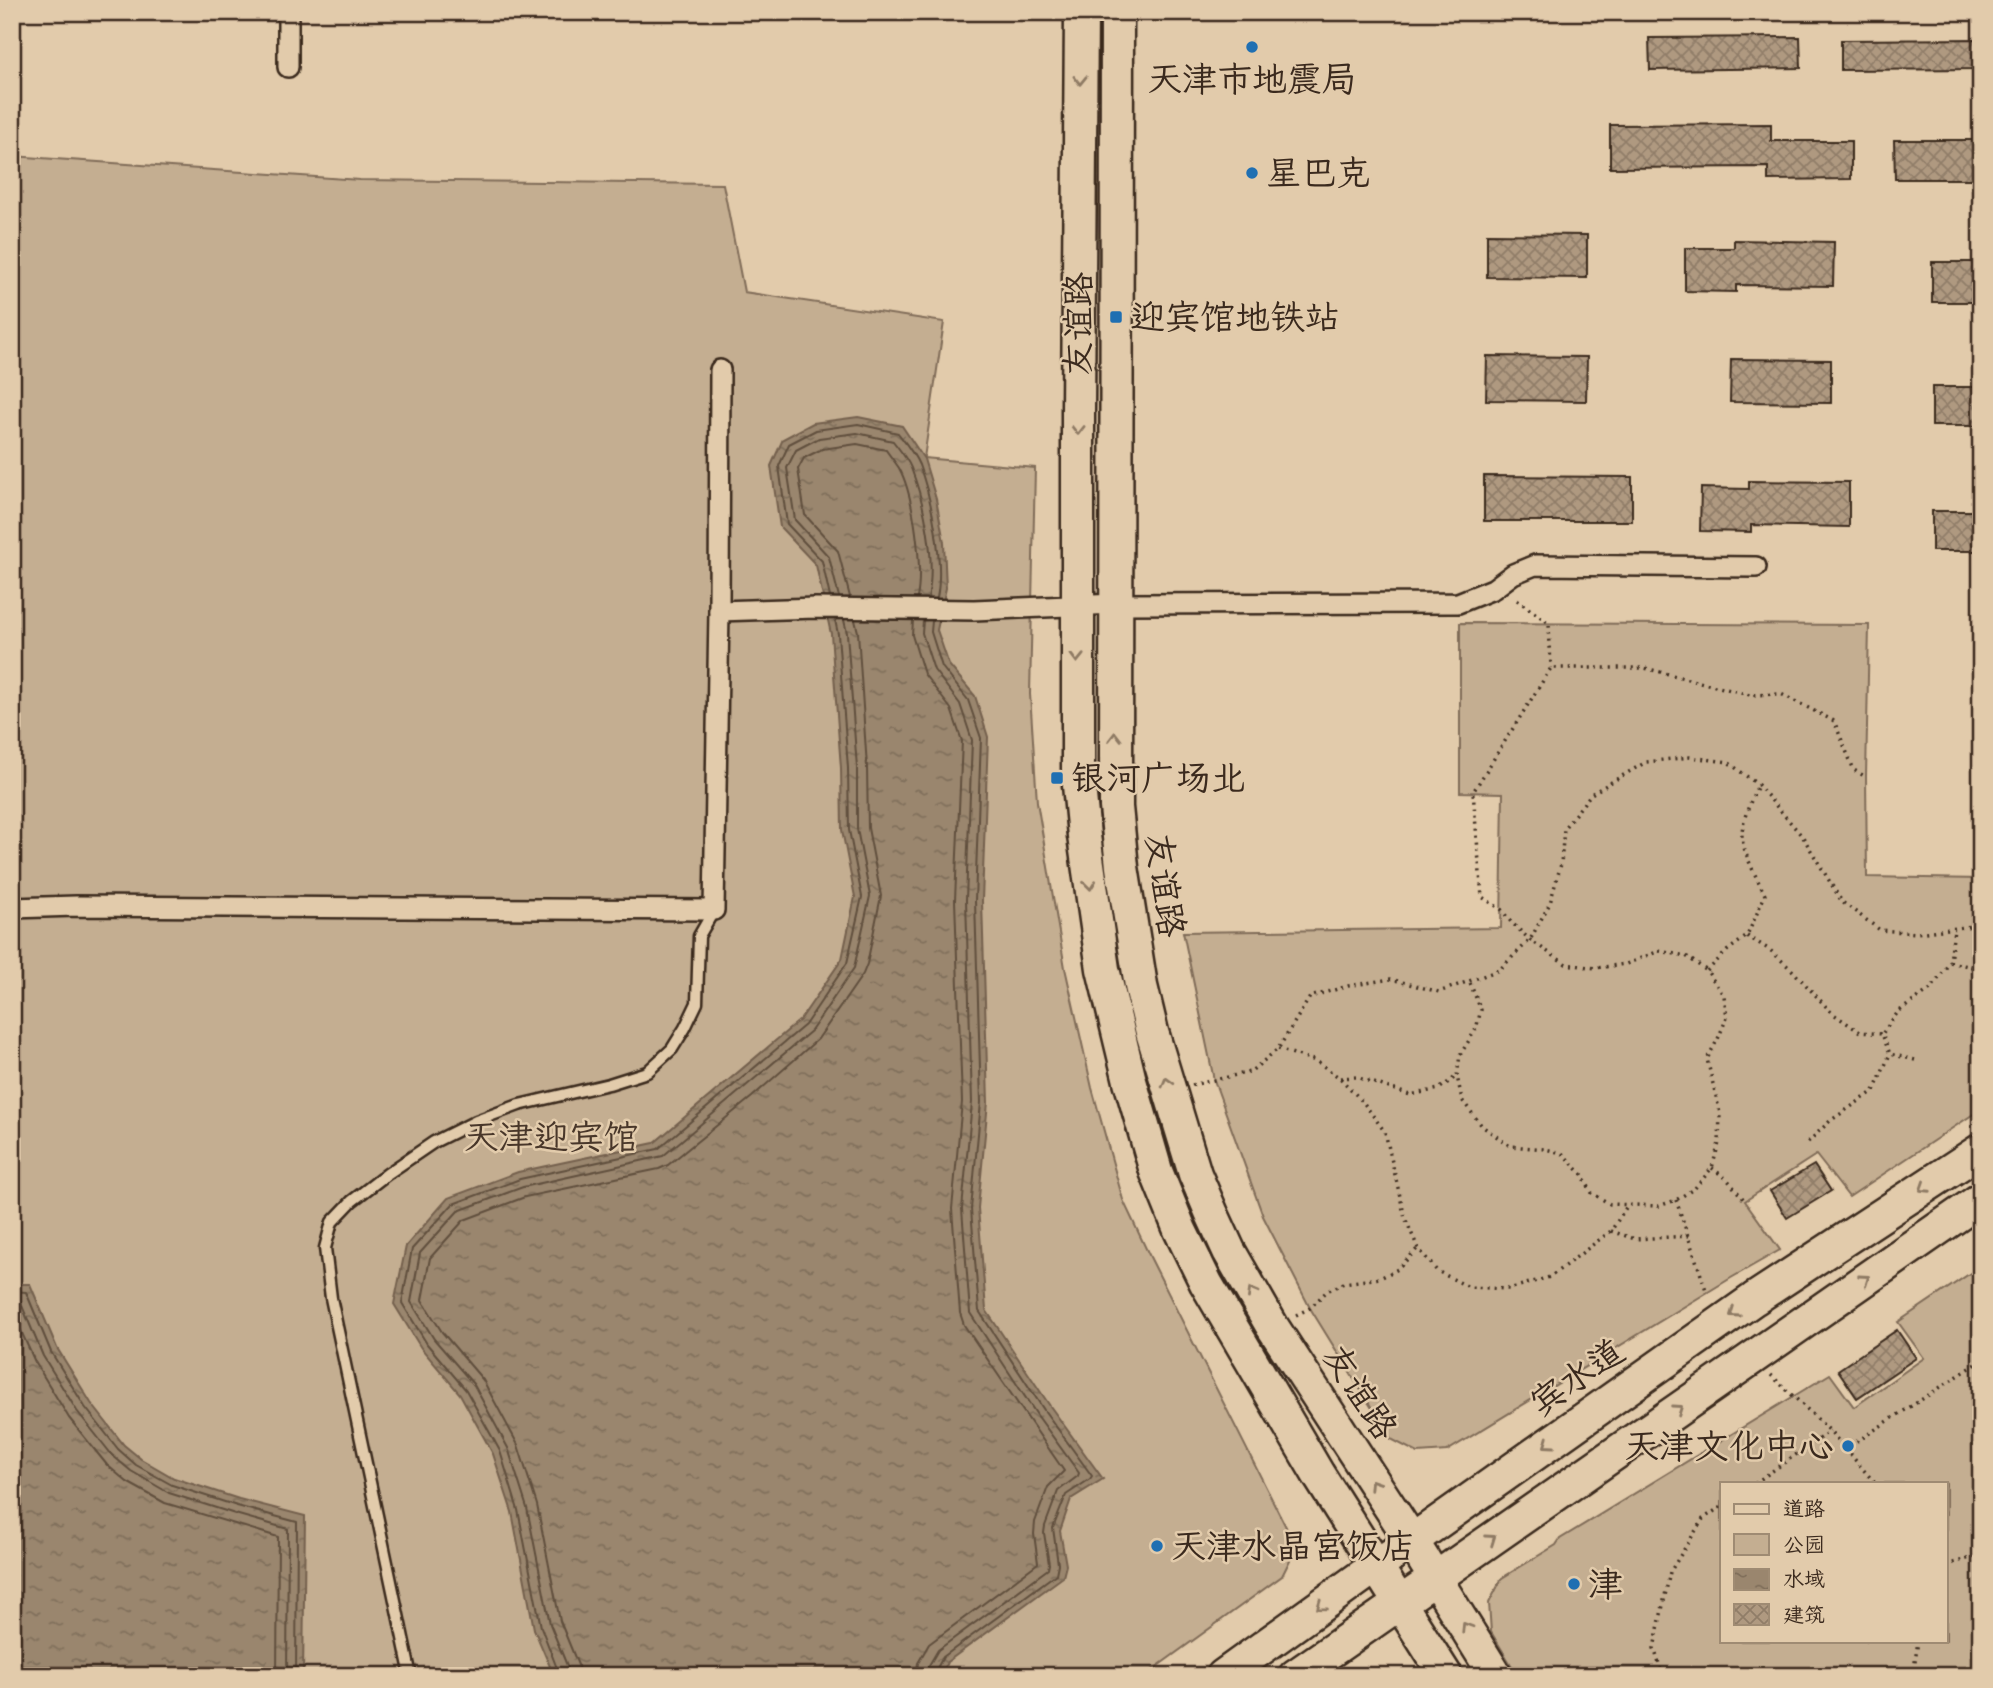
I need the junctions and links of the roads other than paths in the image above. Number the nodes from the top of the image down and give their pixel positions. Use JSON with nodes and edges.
{"nodes":[{"id":1,"x":288,"y":12,"type":"edge"},
{"id":2,"x":1081,"y":12,"type":"edge"},
{"id":3,"x":1117,"y":12,"type":"edge"},
{"id":4,"x":288,"y":67,"type":"dead end"},
{"id":5,"x":720,"y":370,"type":"dead end"},
{"id":6,"x":1756,"y":567,"type":"dead end"},
{"id":7,"x":1117,"y":604,"type":"junction"},
{"id":8,"x":1078,"y":605,"type":"junction"},
{"id":9,"x":719,"y":611,"type":"junction"},
{"id":10,"x":12,"y":908,"type":"edge"},
{"id":11,"x":714,"y":910,"type":"junction"},
{"id":12,"x":1981,"y":1150,"type":"edge"},
{"id":13,"x":1981,"y":1199,"type":"edge"},
{"id":14,"x":1412,"y":1541,"type":"junction"},
{"id":15,"x":1376,"y":1566,"type":"junction"},
{"id":16,"x":1436,"y":1578,"type":"junction"},
{"id":17,"x":1400,"y":1602,"type":"junction"},
{"id":18,"x":411,"y":1676,"type":"edge"},
{"id":19,"x":1223,"y":1676,"type":"edge"},
{"id":20,"x":1295,"y":1676,"type":"edge"},
{"id":21,"x":1446,"y":1676,"type":"edge"},
{"id":22,"x":1496,"y":1676,"type":"edge"}],
"edges":[{"from":1,"to":4,"type":"street"},
{"from":2,"to":8,"type":"main road","name":"友谊路","one_way":true},
{"from":3,"to":7,"type":"main road","name":"友谊路"},
{"from":5,"to":9,"type":"street"},
{"from":6,"to":7,"type":"street"},
{"from":7,"to":8,"type":"street"},
{"from":14,"to":7,"type":"main road","name":"友谊路","one_way":true},
{"from":8,"to":9,"type":"street"},
{"from":8,"to":15,"type":"main road","name":"友谊路","one_way":true},
{"from":9,"to":11,"type":"street"},
{"from":10,"to":11,"type":"street"},
{"from":11,"to":18,"type":"lane"},
{"from":12,"to":14,"type":"main road","name":"宾水道","one_way":true},
{"from":16,"to":13,"type":"main road","one_way":true},
{"from":14,"to":15,"type":"main road","name":"宾水道"},
{"from":14,"to":16,"type":"main road","name":"友谊路"},
{"from":15,"to":17,"type":"main road","name":"友谊路"},
{"from":15,"to":19,"type":"main road","name":"宾水道","one_way":true},
{"from":16,"to":17,"type":"main road"},
{"from":22,"to":16,"type":"main road","name":"友谊路","one_way":true},
{"from":17,"to":20,"type":"main road"},
{"from":17,"to":21,"type":"main road","name":"友谊路"}]}
